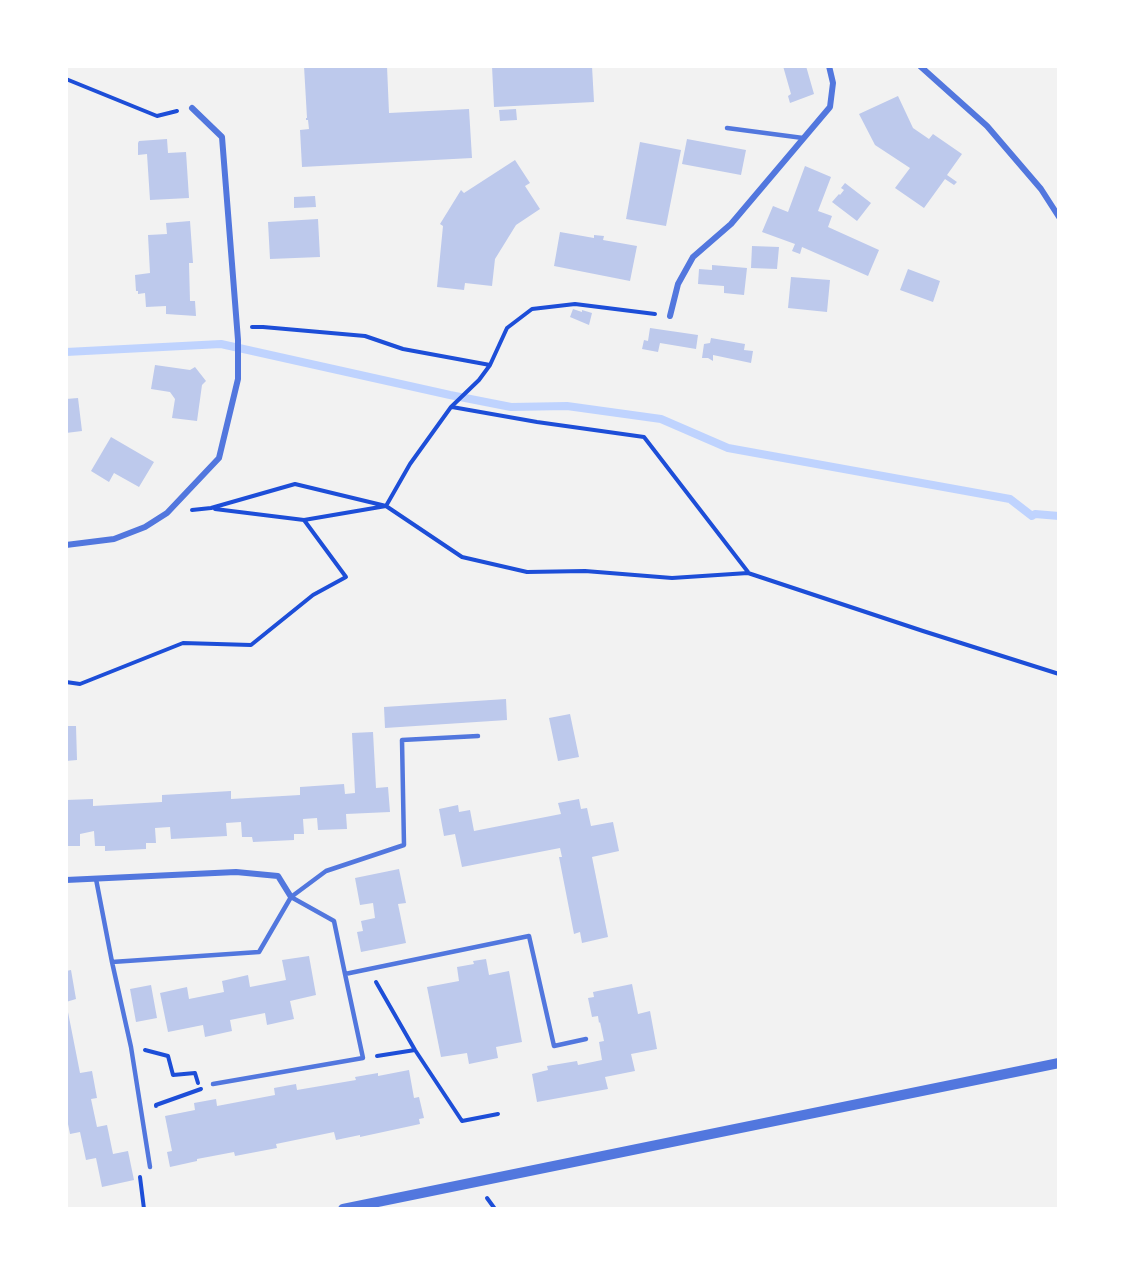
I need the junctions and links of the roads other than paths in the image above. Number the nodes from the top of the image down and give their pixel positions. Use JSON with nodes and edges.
{"nodes":[{"id":1,"x":829,"y":66,"type":"edge"},
{"id":2,"x":920,"y":66,"type":"edge"},
{"id":3,"x":192,"y":108,"type":"road end"},
{"id":4,"x":727,"y":128,"type":"dead end"},
{"id":5,"x":803,"y":138,"type":"junction"},
{"id":6,"x":1059,"y":217,"type":"edge"},
{"id":7,"x":670,"y":316,"type":"road end"},
{"id":8,"x":66,"y":545,"type":"edge"},
{"id":9,"x":478,"y":736,"type":"dead end"},
{"id":10,"x":96,"y":879,"type":"junction"},
{"id":11,"x":66,"y":880,"type":"edge"},
{"id":12,"x":291,"y":897,"type":"junction"},
{"id":13,"x":112,"y":962,"type":"junction"},
{"id":14,"x":345,"y":974,"type":"junction"},
{"id":15,"x":586,"y":1039,"type":"dead end"},
{"id":16,"x":1059,"y":1063,"type":"edge"},
{"id":17,"x":213,"y":1084,"type":"road end"},
{"id":18,"x":150,"y":1167,"type":"road end"},
{"id":19,"x":343,"y":1209,"type":"edge"}],
"edges":[{"from":1,"to":5,"type":"street"},
{"from":2,"to":6,"type":"street"},
{"from":3,"to":8,"type":"street"},
{"from":4,"to":5,"type":"lane"},
{"from":5,"to":7,"type":"street"},
{"from":9,"to":12,"type":"lane"},
{"from":10,"to":11,"type":"street"},
{"from":10,"to":12,"type":"street"},
{"from":10,"to":13,"type":"lane"},
{"from":12,"to":13,"type":"lane"},
{"from":12,"to":14,"type":"lane"},
{"from":13,"to":18,"type":"lane"},
{"from":14,"to":15,"type":"lane"},
{"from":14,"to":17,"type":"lane"},
{"from":16,"to":19,"type":"street"}]}
